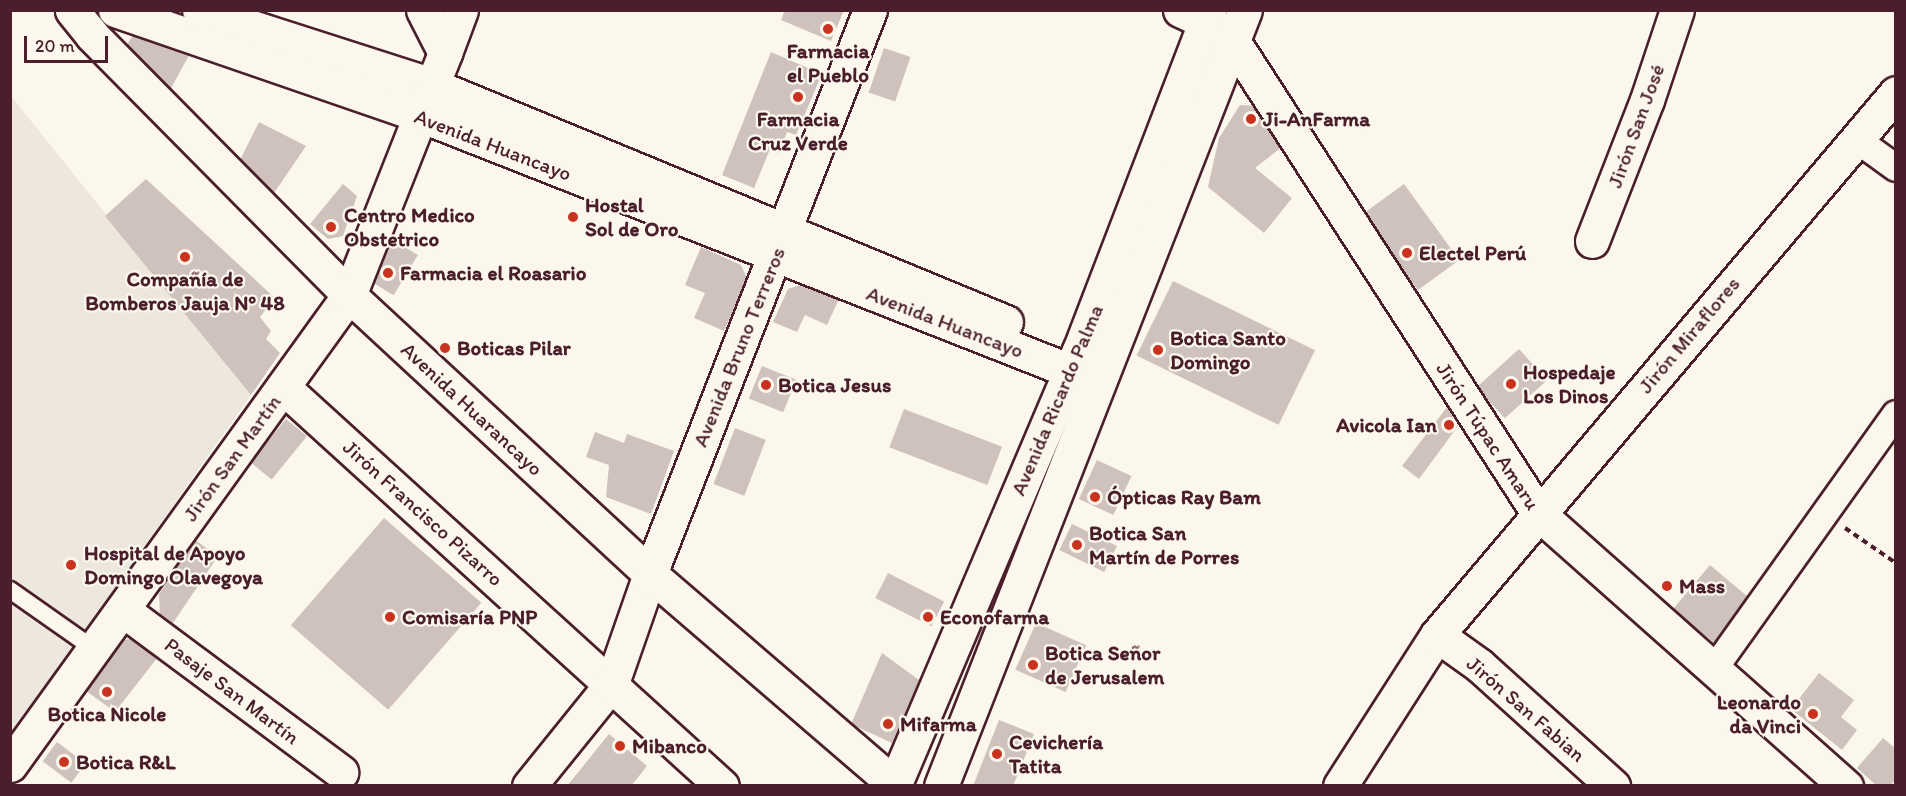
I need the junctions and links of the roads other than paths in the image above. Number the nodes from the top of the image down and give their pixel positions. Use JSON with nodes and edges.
{"nodes":[{"id":1,"x":72,"y":10,"type":"edge"},
{"id":2,"x":115,"y":10,"type":"edge"},
{"id":3,"x":199,"y":10,"type":"edge"},
{"id":4,"x":423,"y":10,"type":"edge"},
{"id":5,"x":461,"y":10,"type":"edge"},
{"id":6,"x":870,"y":10,"type":"edge"},
{"id":7,"x":1245,"y":10,"type":"edge"},
{"id":8,"x":1677,"y":10,"type":"edge"},
{"id":9,"x":1199,"y":14,"type":"edge"},
{"id":10,"x":1233,"y":41,"type":"junction"},
{"id":11,"x":445,"y":53,"type":"junction"},
{"id":12,"x":432,"y":85,"type":"junction"},
{"id":13,"x":1896,"y":93,"type":"edge"},
{"id":14,"x":420,"y":115,"type":"junction"},
{"id":15,"x":1856,"y":139,"type":"junction"},
{"id":16,"x":1896,"y":168,"type":"edge"},
{"id":17,"x":1592,"y":241,"type":"dead end"},
{"id":18,"x":779,"y":244,"type":"junction"},
{"id":19,"x":349,"y":295,"type":"junction"},
{"id":20,"x":1089,"y":367,"type":"junction"},
{"id":21,"x":283,"y":387,"type":"junction"},
{"id":22,"x":1896,"y":414,"type":"edge"},
{"id":23,"x":1538,"y":513,"type":"junction"},
{"id":24,"x":650,"y":574,"type":"junction"},
{"id":25,"x":10,"y":590,"type":"edge"},
{"id":26,"x":123,"y":610,"type":"junction"},
{"id":27,"x":1437,"y":635,"type":"junction"},
{"id":28,"x":94,"y":649,"type":"junction"},
{"id":29,"x":1714,"y":669,"type":"junction"},
{"id":30,"x":612,"y":684,"type":"junction"},
{"id":31,"x":10,"y":765,"type":"edge"},
{"id":32,"x":340,"y":772,"type":"dead end"},
{"id":33,"x":894,"y":785,"type":"edge"},
{"id":34,"x":529,"y":786,"type":"edge"},
{"id":35,"x":722,"y":786,"type":"edge"},
{"id":36,"x":941,"y":786,"type":"edge"},
{"id":37,"x":1340,"y":786,"type":"edge"},
{"id":38,"x":1613,"y":786,"type":"edge"},
{"id":39,"x":1846,"y":786,"type":"edge"}],
"edges":[{"from":1,"to":19,"type":"street","name":"Avenida Huarancayo"},
{"from":2,"to":14,"type":"street","name":"Avenida Huancayo"},
{"from":3,"to":12,"type":"street","name":"Avenida Huancayo"},
{"from":4,"to":11,"type":"street"},
{"from":5,"to":11,"type":"street","name":"Jirón San Martín"},
{"from":6,"to":18,"type":"street","name":"Avenida Bruno Terreros"},
{"from":7,"to":10,"type":"street","name":"Avenida Ricardo Palma"},
{"from":8,"to":17,"type":"street","name":"Jirón San José"},
{"from":9,"to":10,"type":"street","name":"Jirón Túpac Amaru"},
{"from":9,"to":20,"type":"street","name":"Avenida Ricardo Palma"},
{"from":10,"to":20,"type":"street","name":"Avenida Ricardo Palma"},
{"from":10,"to":23,"type":"street","name":"Jirón Túpac Amaru"},
{"from":11,"to":12,"type":"street","name":"Jirón San Martín"},
{"from":12,"to":14,"type":"street","name":"Jirón San Martín"},
{"from":12,"to":18,"type":"street","name":"Avenida Huancayo"},
{"from":13,"to":15,"type":"street","name":"Jirón Miraflores"},
{"from":14,"to":18,"type":"street","name":"Avenida Huancayo"},
{"from":14,"to":19,"type":"street","name":"Jirón San Martín"},
{"from":15,"to":16,"type":"street"},
{"from":15,"to":23,"type":"street","name":"Jirón Miraflores"},
{"from":18,"to":20,"type":"street","name":"Avenida Huancayo"},
{"from":18,"to":24,"type":"street","name":"Avenida Bruno Terreros"},
{"from":19,"to":21,"type":"street","name":"Jirón San Martín"},
{"from":19,"to":24,"type":"street","name":"Avenida Huarancayo"},
{"from":20,"to":33,"type":"street","name":"Avenida Ricardo Palma"},
{"from":20,"to":36,"type":"street","name":"Avenida Ricardo Palma"},
{"from":21,"to":26,"type":"street","name":"Jirón San Martín"},
{"from":21,"to":30,"type":"street","name":"Jirón Francisco Pizarro"},
{"from":22,"to":29,"type":"street"},
{"from":23,"to":27,"type":"street","name":"Jirón Miraflores"},
{"from":23,"to":29,"type":"street","name":"Jirón Túpac Amaru"},
{"from":24,"to":30,"type":"street","name":"Avenida Bruno Terreros"},
{"from":24,"to":33,"type":"street","name":"Avenida Huarancayo"},
{"from":25,"to":28,"type":"lane"},
{"from":26,"to":28,"type":"street","name":"Jirón San Martín"},
{"from":26,"to":32,"type":"street","name":"Pasaje San Martín"},
{"from":27,"to":37,"type":"street","name":"Jirón Miraflores"},
{"from":27,"to":38,"type":"street","name":"Jirón San Fabian"},
{"from":28,"to":31,"type":"street","name":"Jirón San Martín"},
{"from":29,"to":39,"type":"street","name":"Jirón Túpac Amaru"},
{"from":30,"to":34,"type":"street"},
{"from":30,"to":35,"type":"street","name":"Jirón Francisco Pizarro"}]}
